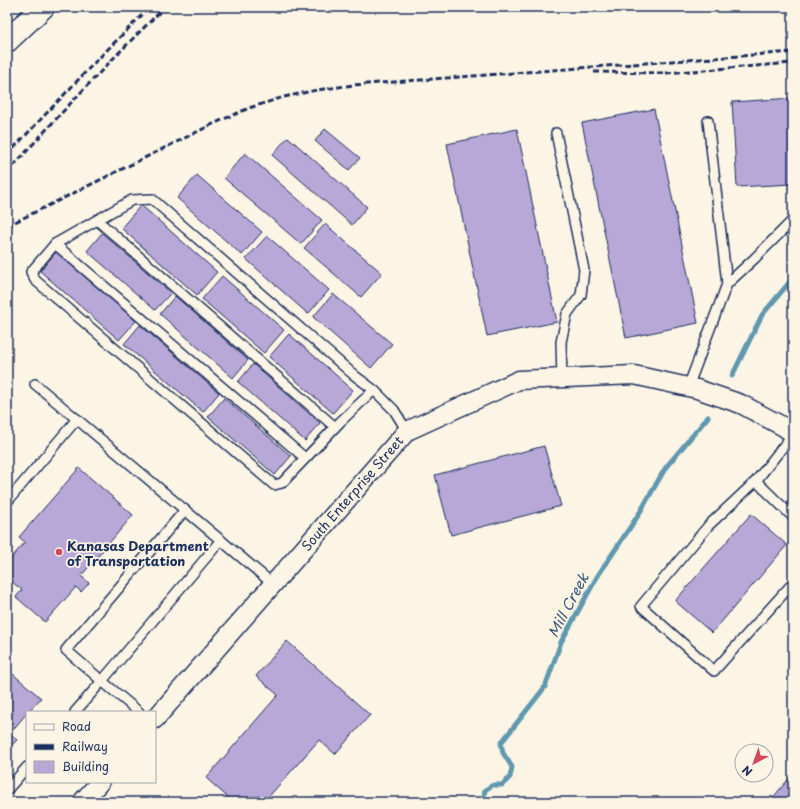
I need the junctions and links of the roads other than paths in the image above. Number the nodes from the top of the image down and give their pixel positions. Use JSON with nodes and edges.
{"nodes":[{"id":1,"x":43,"y":7,"type":"edge"},
{"id":2,"x":7,"y":41,"type":"edge"},
{"id":3,"x":708,"y":121,"type":"dead end"},
{"id":4,"x":556,"y":133,"type":"dead end"},
{"id":5,"x":97,"y":220,"type":"junction"},
{"id":6,"x":793,"y":220,"type":"edge"},
{"id":7,"x":55,"y":244,"type":"junction"},
{"id":8,"x":727,"y":284,"type":"junction"},
{"id":9,"x":562,"y":379,"type":"junction"},
{"id":10,"x":35,"y":384,"type":"dead end"},
{"id":11,"x":688,"y":387,"type":"junction"},
{"id":12,"x":374,"y":390,"type":"junction"},
{"id":13,"x":77,"y":419,"type":"junction"},
{"id":14,"x":335,"y":427,"type":"junction"},
{"id":15,"x":407,"y":431,"type":"junction"},
{"id":16,"x":793,"y":434,"type":"edge"},
{"id":17,"x":305,"y":458,"type":"junction"},
{"id":18,"x":756,"y":480,"type":"junction"},
{"id":19,"x":7,"y":502,"type":"edge"},
{"id":20,"x":185,"y":510,"type":"junction"},
{"id":21,"x":793,"y":517,"type":"edge"},
{"id":22,"x":221,"y":540,"type":"junction"},
{"id":23,"x":793,"y":583,"type":"edge"},
{"id":24,"x":273,"y":584,"type":"junction"},
{"id":25,"x":102,"y":682,"type":"junction"},
{"id":26,"x":76,"y":711,"type":"edge"},
{"id":27,"x":138,"y":711,"type":"edge"},
{"id":28,"x":156,"y":718,"type":"edge"},
{"id":29,"x":26,"y":768,"type":"edge"},
{"id":30,"x":99,"y":783,"type":"edge"},
{"id":31,"x":7,"y":790,"type":"edge"},
{"id":32,"x":82,"y":802,"type":"edge"}],
"edges":[{"from":1,"to":2,"type":"street"},
{"from":3,"to":8,"type":"lane"},
{"from":4,"to":9,"type":"lane"},
{"from":5,"to":7,"type":"lane"},
{"from":5,"to":12,"type":"lane"},
{"from":5,"to":14,"type":"lane"},
{"from":6,"to":8,"type":"lane"},
{"from":7,"to":17,"type":"lane"},
{"from":7,"to":17,"type":"lane"},
{"from":8,"to":11,"type":"lane"},
{"from":9,"to":11,"type":"street","name":"South Enterprise Street"},
{"from":9,"to":15,"type":"street","name":"South Enterprise Street"},
{"from":10,"to":13,"type":"lane"},
{"from":11,"to":16,"type":"street","name":"South Enterprise Street"},
{"from":12,"to":14,"type":"lane"},
{"from":12,"to":15,"type":"lane"},
{"from":13,"to":19,"type":"lane"},
{"from":13,"to":20,"type":"lane"},
{"from":14,"to":17,"type":"lane"},
{"from":15,"to":24,"type":"street","name":"South Enterprise Street"},
{"from":16,"to":18,"type":"lane"},
{"from":18,"to":21,"type":"lane"},
{"from":18,"to":23,"type":"lane"},
{"from":20,"to":22,"type":"lane"},
{"from":20,"to":25,"type":"lane"},
{"from":22,"to":24,"type":"lane"},
{"from":22,"to":25,"type":"lane"},
{"from":24,"to":28,"type":"street","name":"South Enterprise Street"},
{"from":25,"to":26,"type":"lane"},
{"from":25,"to":27,"type":"lane"},
{"from":29,"to":31,"type":"lane"},
{"from":30,"to":32,"type":"street"}]}
